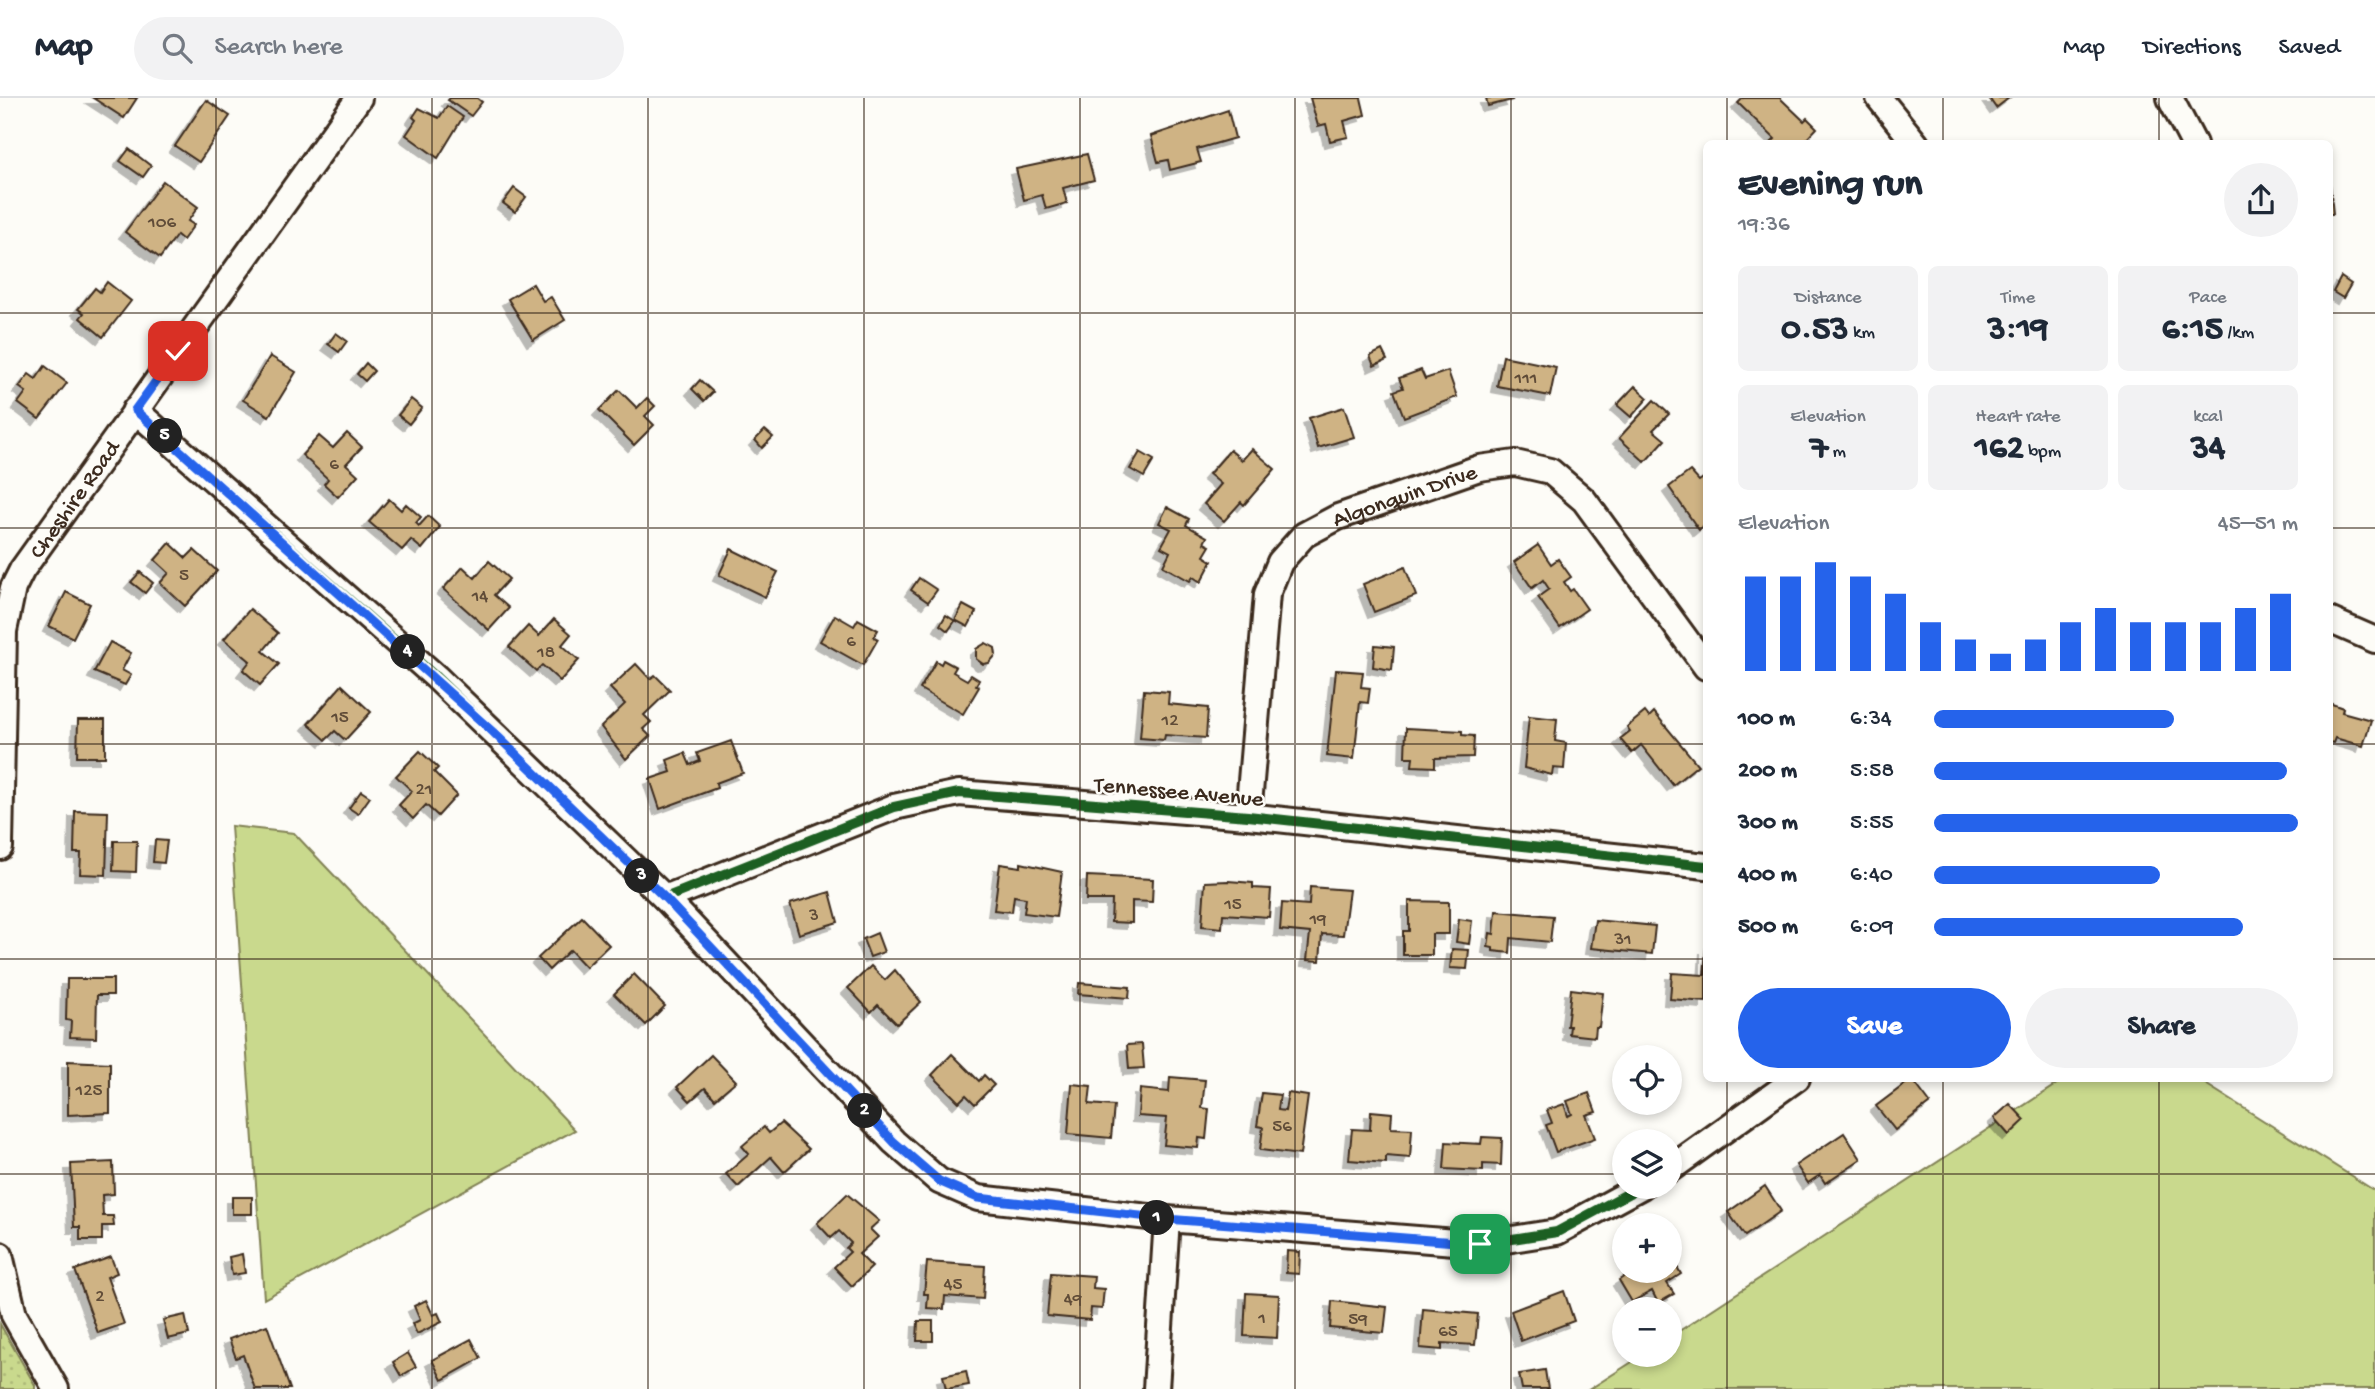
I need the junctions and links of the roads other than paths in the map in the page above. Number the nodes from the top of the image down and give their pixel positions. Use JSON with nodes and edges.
{"nodes":[{"id":1,"x":359,"y":98,"type":"edge"},
{"id":2,"x":1879,"y":98,"type":"edge"},
{"id":3,"x":2170,"y":98,"type":"edge"},
{"id":4,"x":1913,"y":140,"type":"edge"},
{"id":5,"x":2192,"y":140,"type":"edge"},
{"id":6,"x":135,"y":410,"type":"junction"},
{"id":7,"x":7,"y":585,"type":"edge"},
{"id":8,"x":2333,"y":622,"type":"edge"},
{"id":9,"x":2375,"y":640,"type":"edge"},
{"id":10,"x":1703,"y":663,"type":"edge"},
{"id":11,"x":1248,"y":816,"type":"junction"},
{"id":12,"x":0,"y":847,"type":"edge"},
{"id":13,"x":1703,"y":866,"type":"edge"},
{"id":14,"x":665,"y":898,"type":"junction"},
{"id":15,"x":1791,"y":1082,"type":"edge"},
{"id":16,"x":1682,"y":1160,"type":"edge"},
{"id":17,"x":1618,"y":1199,"type":"edge"},
{"id":18,"x":1167,"y":1219,"type":"junction"},
{"id":19,"x":0,"y":1255,"type":"edge"},
{"id":20,"x":56,"y":1389,"type":"edge"},
{"id":21,"x":1156,"y":1389,"type":"edge"}],
"edges":[{"from":1,"to":6,"type":"street","name":"Cheshire Road"},
{"from":2,"to":4,"type":"street"},
{"from":3,"to":5,"type":"street"},
{"from":6,"to":7,"type":"street","name":"Cheshire Road"},
{"from":6,"to":14,"type":"street"},
{"from":7,"to":12,"type":"street","name":"Cheshire Road"},
{"from":8,"to":9,"type":"street"},
{"from":10,"to":11,"type":"street","name":"Algonquin Drive"},
{"from":11,"to":13,"type":"street","name":"Tennessee Avenue"},
{"from":11,"to":14,"type":"street","name":"Tennessee Avenue"},
{"from":14,"to":18,"type":"street"},
{"from":15,"to":16,"type":"street"},
{"from":17,"to":18,"type":"street"},
{"from":18,"to":21,"type":"street"},
{"from":19,"to":20,"type":"street"}]}
